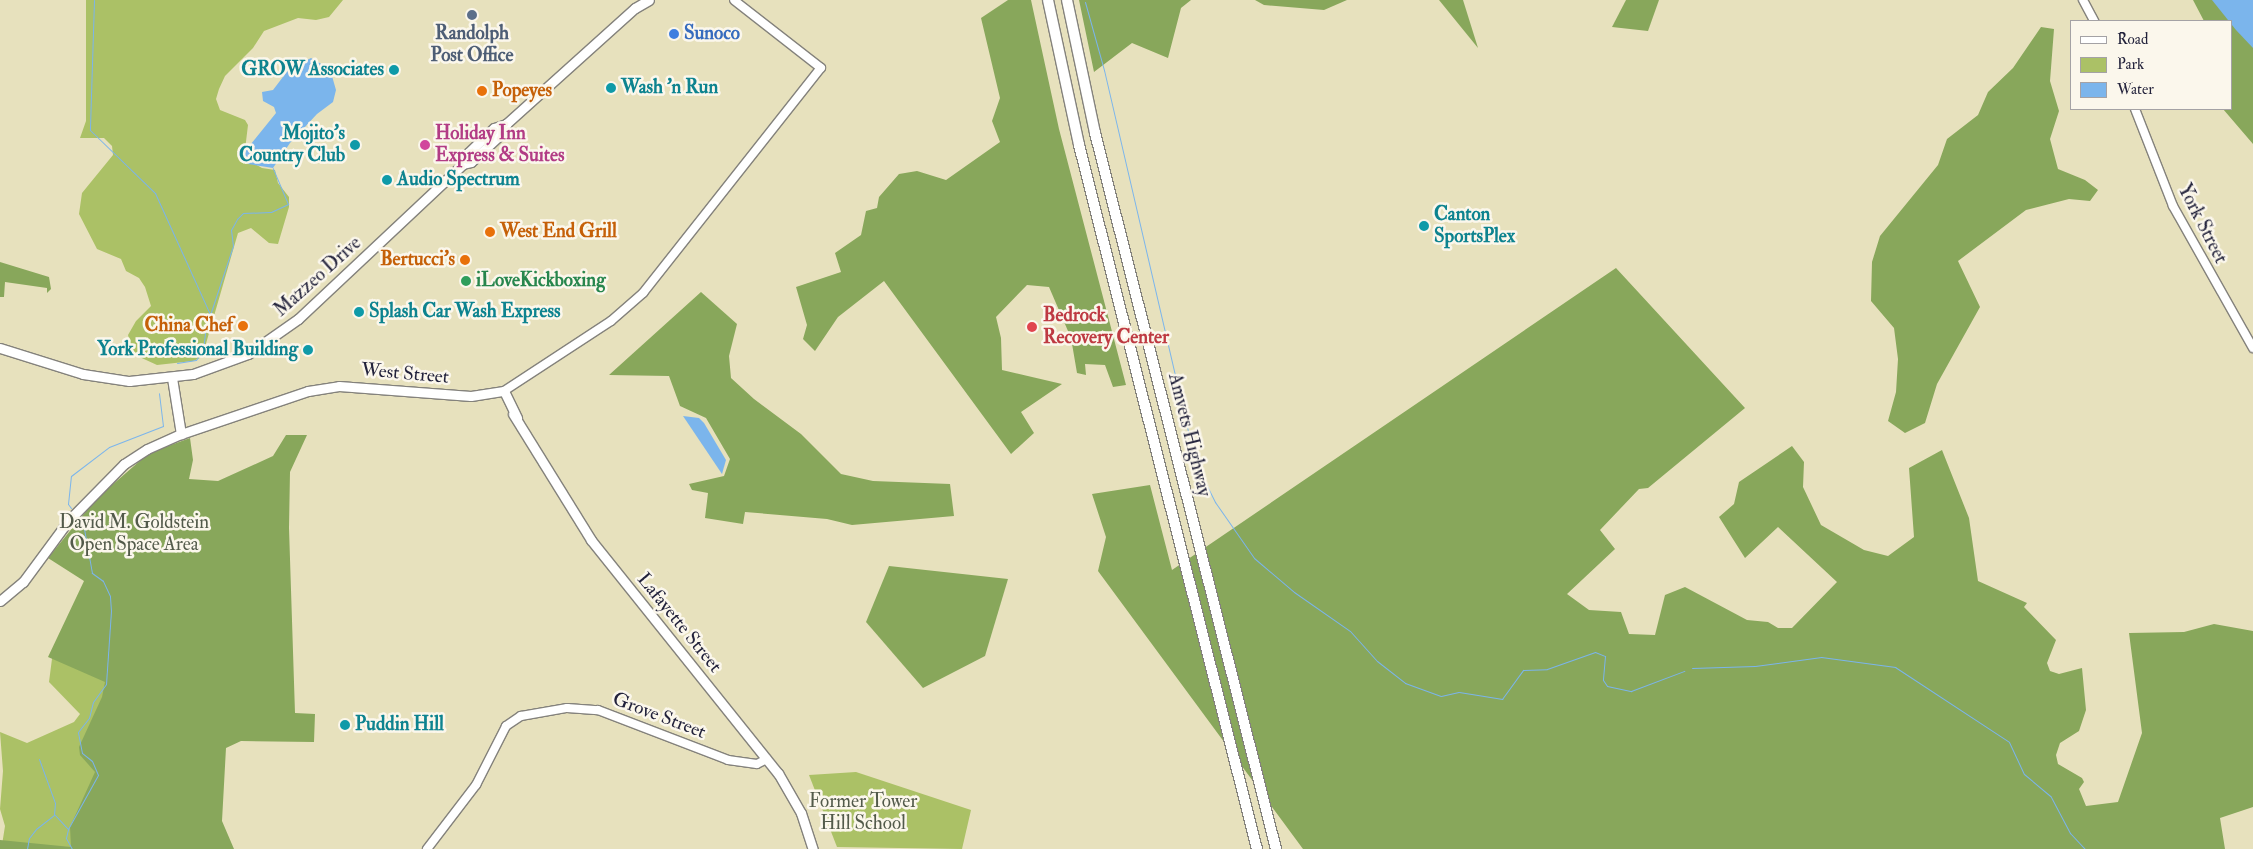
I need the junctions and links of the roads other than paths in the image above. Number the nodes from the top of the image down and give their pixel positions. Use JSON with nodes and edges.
{"nodes":[{"id":1,"x":650,"y":0,"type":"edge"},
{"id":2,"x":734,"y":0,"type":"edge"},
{"id":3,"x":1041,"y":0,"type":"edge"},
{"id":4,"x":1048,"y":0,"type":"edge"},
{"id":5,"x":1067,"y":0,"type":"edge"},
{"id":6,"x":2083,"y":0,"type":"edge"},
{"id":7,"x":637,"y":4,"type":"edge"},
{"id":8,"x":2093,"y":20,"type":"edge"},
{"id":9,"x":1067,"y":94,"type":"junction"},
{"id":10,"x":2135,"y":110,"type":"edge"},
{"id":11,"x":0,"y":348,"type":"edge"},
{"id":12,"x":2253,"y":348,"type":"edge"},
{"id":13,"x":172,"y":378,"type":"junction"},
{"id":14,"x":501,"y":392,"type":"junction"},
{"id":15,"x":181,"y":434,"type":"junction"},
{"id":16,"x":0,"y":601,"type":"edge"},
{"id":17,"x":767,"y":759,"type":"junction"},
{"id":18,"x":427,"y":849,"type":"edge"},
{"id":19,"x":813,"y":849,"type":"edge"},
{"id":20,"x":1257,"y":849,"type":"edge"},
{"id":21,"x":1276,"y":849,"type":"edge"}],
"edges":[{"from":1,"to":7,"type":"main road","name":"Mazzeo Drive"},
{"from":2,"to":14,"type":"street","name":"West Street"},
{"from":3,"to":9,"type":"highway"},
{"from":4,"to":9,"type":"highway","name":"Amvets Highway"},
{"from":5,"to":21,"type":"highway","name":"Amvets Highway"},
{"from":6,"to":8,"type":"street"},
{"from":7,"to":13,"type":"main road","name":"Mazzeo Drive"},
{"from":9,"to":20,"type":"highway","name":"Amvets Highway"},
{"from":10,"to":12,"type":"street","name":"York Street"},
{"from":11,"to":13,"type":"main road","name":"Mazzeo Drive"},
{"from":13,"to":15,"type":"main road"},
{"from":14,"to":15,"type":"main road","name":"West Street"},
{"from":14,"to":17,"type":"main road","name":"Lafayette Street"},
{"from":15,"to":16,"type":"main road","name":"West Street"},
{"from":17,"to":18,"type":"street","name":"Grove Street"},
{"from":17,"to":19,"type":"main road","name":"Lafayette Street"}]}
